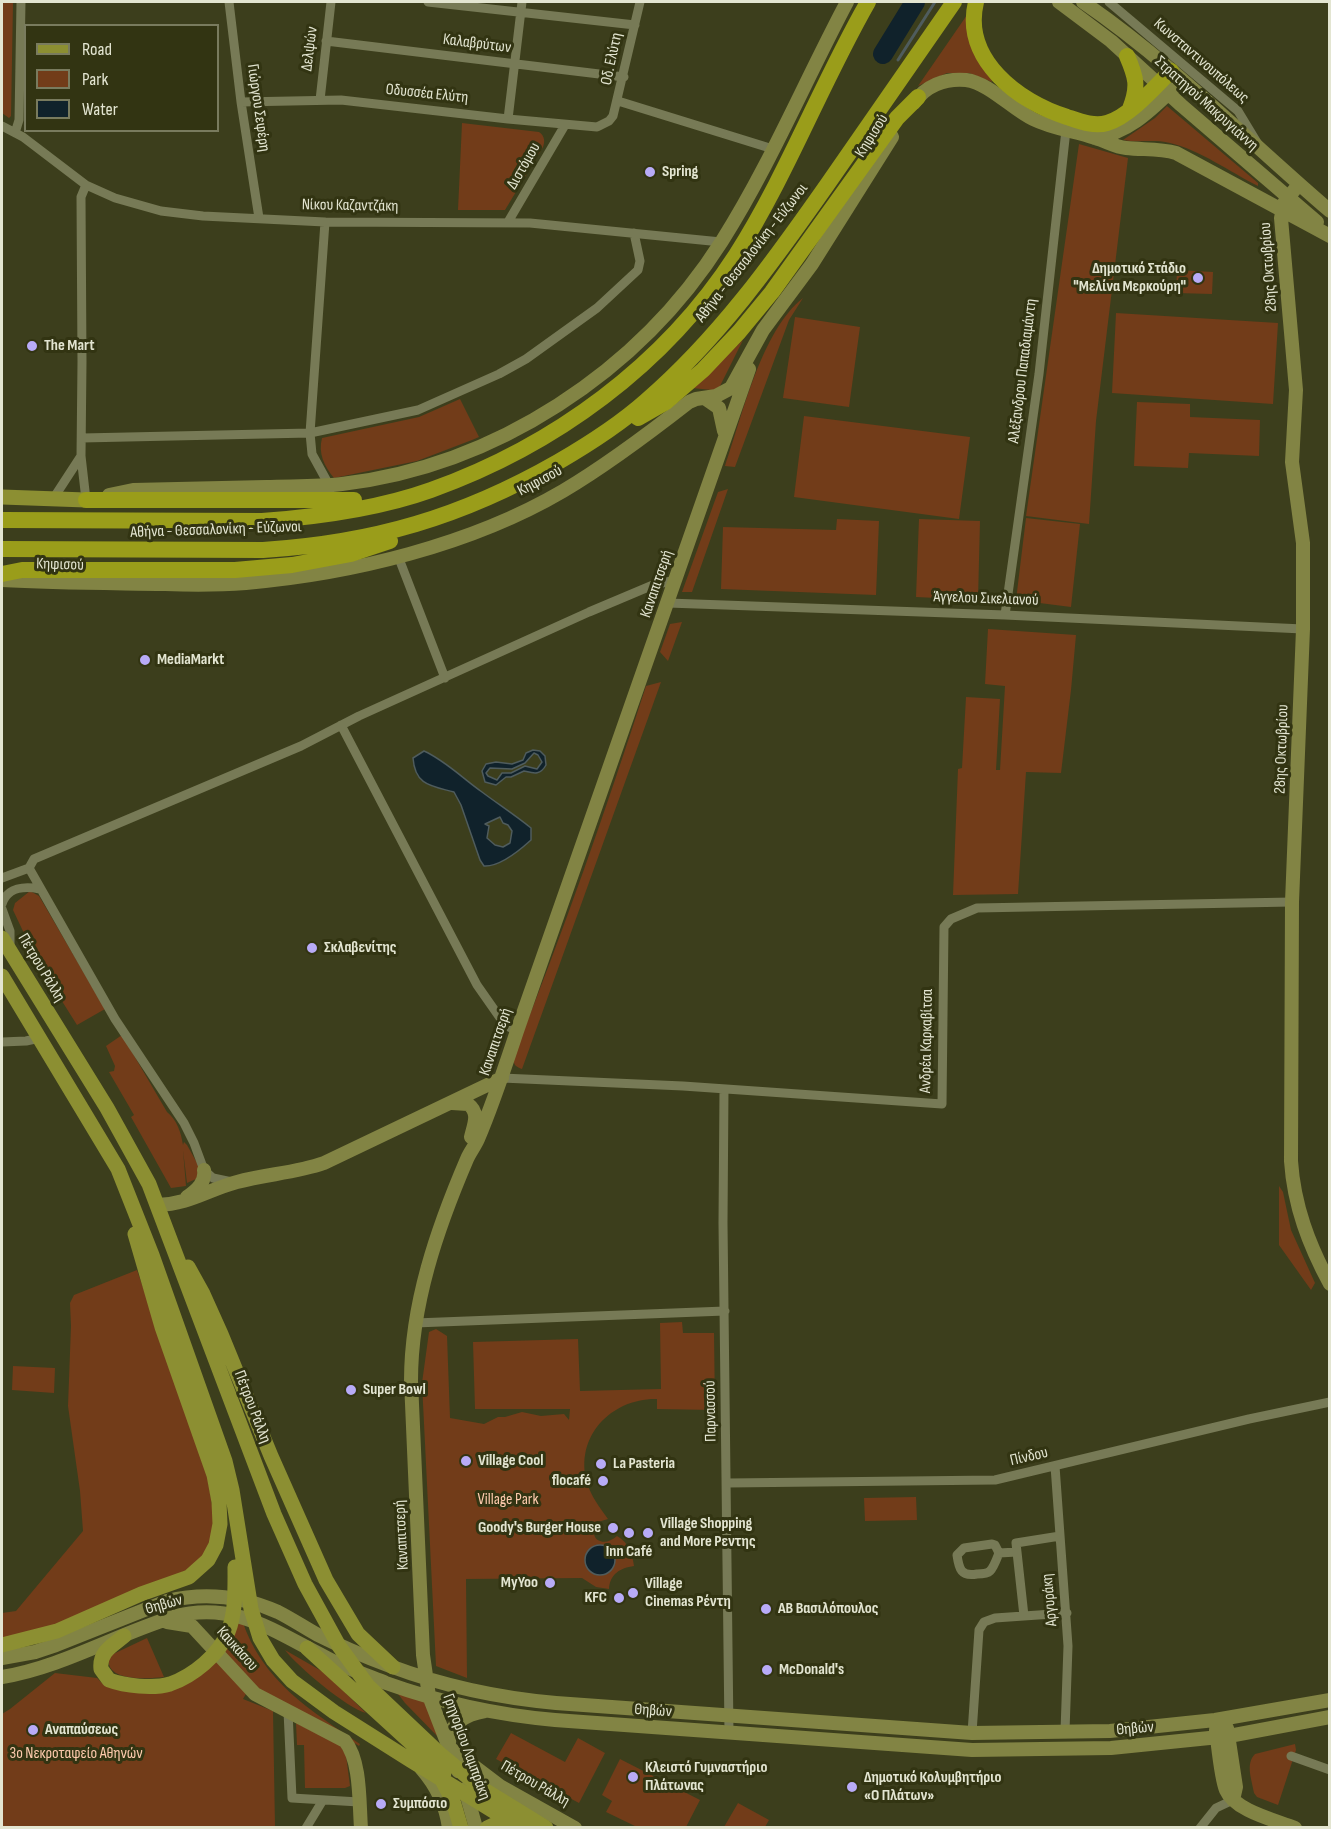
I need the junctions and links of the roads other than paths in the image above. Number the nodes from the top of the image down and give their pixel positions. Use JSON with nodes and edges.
{"nodes":[{"id":1,"x":21,"y":2,"type":"edge"},
{"id":2,"x":229,"y":2,"type":"edge"},
{"id":3,"x":331,"y":2,"type":"edge"},
{"id":4,"x":428,"y":2,"type":"edge"},
{"id":5,"x":522,"y":2,"type":"edge"},
{"id":6,"x":640,"y":2,"type":"edge"},
{"id":7,"x":847,"y":2,"type":"edge"},
{"id":8,"x":868,"y":2,"type":"edge"},
{"id":9,"x":954,"y":2,"type":"edge"},
{"id":10,"x":976,"y":2,"type":"edge"},
{"id":11,"x":1059,"y":2,"type":"edge"},
{"id":12,"x":1083,"y":2,"type":"edge"},
{"id":13,"x":1113,"y":3,"type":"edge"},
{"id":14,"x":521,"y":12,"type":"junction"},
{"id":15,"x":635,"y":26,"type":"junction"},
{"id":16,"x":326,"y":41,"type":"junction"},
{"id":17,"x":1127,"y":56,"type":"junction"},
{"id":18,"x":515,"y":64,"type":"junction"},
{"id":19,"x":1176,"y":75,"type":"junction"},
{"id":20,"x":624,"y":77,"type":"junction"},
{"id":21,"x":1163,"y":89,"type":"junction"},
{"id":22,"x":918,"y":97,"type":"junction"},
{"id":23,"x":320,"y":100,"type":"junction"},
{"id":24,"x":618,"y":101,"type":"junction"},
{"id":25,"x":241,"y":102,"type":"junction"},
{"id":26,"x":1130,"y":109,"type":"junction"},
{"id":27,"x":508,"y":119,"type":"junction"},
{"id":28,"x":609,"y":121,"type":"joint"},
{"id":29,"x":565,"y":125,"type":"junction"},
{"id":30,"x":2,"y":126,"type":"edge"},
{"id":31,"x":1066,"y":130,"type":"junction"},
{"id":32,"x":15,"y":133,"type":"junction"},
{"id":33,"x":1095,"y":138,"type":"junction"},
{"id":34,"x":773,"y":149,"type":"junction"},
{"id":35,"x":1262,"y":152,"type":"junction"},
{"id":36,"x":1299,"y":184,"type":"junction"},
{"id":37,"x":86,"y":185,"type":"junction"},
{"id":38,"x":1284,"y":204,"type":"junction"},
{"id":39,"x":1329,"y":211,"type":"edge"},
{"id":40,"x":259,"y":218,"type":"junction"},
{"id":41,"x":325,"y":222,"type":"junction"},
{"id":42,"x":508,"y":222,"type":"junction"},
{"id":43,"x":634,"y":232,"type":"junction"},
{"id":44,"x":1329,"y":234,"type":"edge"},
{"id":45,"x":721,"y":242,"type":"junction"},
{"id":46,"x":763,"y":330,"type":"junction"},
{"id":47,"x":706,"y":399,"type":"junction"},
{"id":48,"x":310,"y":433,"type":"junction"},
{"id":49,"x":724,"y":436,"type":"junction"},
{"id":50,"x":600,"y":437,"type":"junction"},
{"id":51,"x":82,"y":438,"type":"junction"},
{"id":52,"x":81,"y":456,"type":"junction"},
{"id":53,"x":329,"y":485,"type":"junction"},
{"id":54,"x":2,"y":497,"type":"edge"},
{"id":55,"x":403,"y":498,"type":"junction"},
{"id":56,"x":53,"y":499,"type":"junction"},
{"id":57,"x":86,"y":500,"type":"junction"},
{"id":58,"x":441,"y":517,"type":"junction"},
{"id":59,"x":2,"y":520,"type":"edge"},
{"id":60,"x":2,"y":549,"type":"edge"},
{"id":61,"x":398,"y":556,"type":"junction"},
{"id":62,"x":2,"y":574,"type":"edge"},
{"id":63,"x":2,"y":580,"type":"edge"},
{"id":64,"x":676,"y":580,"type":"junction"},
{"id":65,"x":668,"y":603,"type":"junction"},
{"id":66,"x":1005,"y":615,"type":"junction"},
{"id":67,"x":1303,"y":629,"type":"junction"},
{"id":68,"x":445,"y":678,"type":"junction"},
{"id":69,"x":341,"y":725,"type":"junction"},
{"id":70,"x":29,"y":868,"type":"junction"},
{"id":71,"x":2,"y":878,"type":"edge"},
{"id":72,"x":40,"y":889,"type":"junction"},
{"id":73,"x":1292,"y":902,"type":"junction"},
{"id":74,"x":2,"y":904,"type":"edge"},
{"id":75,"x":2,"y":909,"type":"edge"},
{"id":76,"x":2,"y":938,"type":"edge"},
{"id":77,"x":10,"y":952,"type":"junction"},
{"id":78,"x":2,"y":976,"type":"edge"},
{"id":79,"x":517,"y":1031,"type":"junction"},
{"id":80,"x":40,"y":1038,"type":"junction"},
{"id":81,"x":2,"y":1042,"type":"edge"},
{"id":82,"x":502,"y":1078,"type":"junction"},
{"id":83,"x":724,"y":1089,"type":"junction"},
{"id":84,"x":450,"y":1103,"type":"junction"},
{"id":85,"x":468,"y":1157,"type":"junction"},
{"id":86,"x":118,"y":1169,"type":"junction"},
{"id":87,"x":204,"y":1170,"type":"junction"},
{"id":88,"x":237,"y":1182,"type":"junction"},
{"id":89,"x":175,"y":1204,"type":"junction"},
{"id":90,"x":157,"y":1205,"type":"junction"},
{"id":91,"x":168,"y":1234,"type":"junction"},
{"id":92,"x":1329,"y":1284,"type":"edge"},
{"id":93,"x":724,"y":1311,"type":"junction"},
{"id":94,"x":415,"y":1323,"type":"junction"},
{"id":95,"x":1329,"y":1402,"type":"edge"},
{"id":96,"x":1055,"y":1466,"type":"junction"},
{"id":97,"x":728,"y":1483,"type":"junction"},
{"id":98,"x":236,"y":1523,"type":"junction"},
{"id":99,"x":1060,"y":1536,"type":"junction"},
{"id":100,"x":1017,"y":1552,"type":"junction"},
{"id":101,"x":999,"y":1553,"type":"junction"},
{"id":102,"x":1066,"y":1612,"type":"junction"},
{"id":103,"x":1024,"y":1616,"type":"junction"},
{"id":104,"x":349,"y":1621,"type":"junction"},
{"id":105,"x":159,"y":1622,"type":"junction"},
{"id":106,"x":124,"y":1636,"type":"junction"},
{"id":107,"x":331,"y":1641,"type":"junction"},
{"id":108,"x":2,"y":1644,"type":"edge"},
{"id":109,"x":307,"y":1648,"type":"junction"},
{"id":110,"x":2,"y":1658,"type":"edge"},
{"id":111,"x":393,"y":1667,"type":"junction"},
{"id":112,"x":2,"y":1677,"type":"edge"},
{"id":113,"x":426,"y":1678,"type":"junction"},
{"id":114,"x":368,"y":1686,"type":"junction"},
{"id":115,"x":429,"y":1696,"type":"junction"},
{"id":116,"x":1329,"y":1700,"type":"edge"},
{"id":117,"x":288,"y":1710,"type":"junction"},
{"id":118,"x":488,"y":1710,"type":"junction"},
{"id":119,"x":729,"y":1716,"type":"junction"},
{"id":120,"x":1329,"y":1717,"type":"edge"},
{"id":121,"x":1220,"y":1719,"type":"junction"},
{"id":122,"x":1065,"y":1731,"type":"junction"},
{"id":123,"x":729,"y":1733,"type":"junction"},
{"id":124,"x":972,"y":1733,"type":"junction"},
{"id":125,"x":1223,"y":1736,"type":"junction"},
{"id":126,"x":450,"y":1747,"type":"junction"},
{"id":127,"x":1291,"y":1756,"type":"dead end"},
{"id":128,"x":415,"y":1763,"type":"junction"},
{"id":129,"x":1329,"y":1770,"type":"edge"},
{"id":130,"x":466,"y":1794,"type":"junction"},
{"id":131,"x":323,"y":1800,"type":"junction"},
{"id":132,"x":1233,"y":1800,"type":"junction"},
{"id":133,"x":359,"y":1802,"type":"junction"},
{"id":134,"x":506,"y":1819,"type":"junction"},
{"id":135,"x":306,"y":1827,"type":"edge"},
{"id":136,"x":361,"y":1827,"type":"edge"},
{"id":137,"x":449,"y":1827,"type":"edge"},
{"id":138,"x":461,"y":1827,"type":"edge"},
{"id":139,"x":476,"y":1827,"type":"edge"},
{"id":140,"x":487,"y":1827,"type":"edge"},
{"id":141,"x":521,"y":1827,"type":"edge"},
{"id":142,"x":546,"y":1827,"type":"edge"},
{"id":143,"x":575,"y":1827,"type":"edge"},
{"id":144,"x":1200,"y":1827,"type":"edge"},
{"id":145,"x":1295,"y":1827,"type":"edge"}],
"edges":[{"from":1,"to":32,"type":"street"},
{"from":2,"to":25,"type":"street","name":"Γιώργου Σεφέρη"},
{"from":3,"to":16,"type":"street","name":"Δελψών"},
{"from":4,"to":14,"type":"street"},
{"from":5,"to":14,"type":"street"},
{"from":6,"to":15,"type":"street","name":"Οδ. Ελύτη"},
{"from":7,"to":34,"type":"street"},
{"from":8,"to":55,"type":"highway","name":"Αθήνα - Θεσσαλονίκη - Εύζωνοι"},
{"from":9,"to":50,"type":"highway","name":"Αθήνα - Θεσσαλονίκη - Εύζωνοι"},
{"from":10,"to":26,"type":"highway"},
{"from":11,"to":17,"type":"street","name":"Στρατηγού Μακρυγιάννη"},
{"from":12,"to":19,"type":"street","name":"Στρατηγού Μακρυγιάννη"},
{"from":13,"to":35,"type":"street","name":"Κωνσταντινουπόλεως"},
{"from":14,"to":15,"type":"street"},
{"from":14,"to":18,"type":"street"},
{"from":15,"to":20,"type":"street","name":"Οδ. Ελύτη"},
{"from":16,"to":18,"type":"street","name":"Καλαβρύτων"},
{"from":16,"to":23,"type":"street","name":"Δελψών"},
{"from":17,"to":21,"type":"street","name":"Στρατηγού Μακρυγιάννη"},
{"from":17,"to":26,"type":"highway"},
{"from":18,"to":20,"type":"street","name":"Καλαβρύτων"},
{"from":18,"to":27,"type":"street"},
{"from":19,"to":21,"type":"highway"},
{"from":19,"to":35,"type":"street","name":"Στρατηγού Μακρυγιάννη"},
{"from":20,"to":24,"type":"street","name":"Οδ. Ελύτη"},
{"from":21,"to":26,"type":"highway"},
{"from":21,"to":33,"type":"street"},
{"from":21,"to":38,"type":"street","name":"Στρατηγού Μακρυγιάννη"},
{"from":22,"to":31,"type":"street"},
{"from":22,"to":46,"type":"street","name":"Κηφισού"},
{"from":22,"to":50,"type":"highway"},
{"from":23,"to":25,"type":"street","name":"Οδυσσέα Ελύτη"},
{"from":23,"to":27,"type":"street","name":"Οδυσσέα Ελύτη"},
{"from":24,"to":28,"type":"street","name":"Οδ. Ελύτη"},
{"from":24,"to":34,"type":"street"},
{"from":25,"to":40,"type":"street","name":"Γιώργου Σεφέρη"},
{"from":27,"to":29,"type":"street","name":"Οδυσσέα Ελύτη"},
{"from":28,"to":29,"type":"street","name":"Οδυσσέα Ελύτη"},
{"from":29,"to":42,"type":"street","name":"Διστόμου"},
{"from":30,"to":32,"type":"street","name":"Νίκου Καζαντζάκη"},
{"from":31,"to":33,"type":"street"},
{"from":31,"to":66,"type":"street","name":"Αλέξανδρου Παπαδιαμάντη"},
{"from":32,"to":37,"type":"street","name":"Νίκου Καζαντζάκη"},
{"from":33,"to":38,"type":"street"},
{"from":34,"to":45,"type":"street"},
{"from":35,"to":36,"type":"street","name":"Στρατηγού Μακρυγιάννη"},
{"from":36,"to":38,"type":"street"},
{"from":36,"to":39,"type":"street","name":"Στρατηγού Μακρυγιάννη"},
{"from":37,"to":40,"type":"street","name":"Νίκου Καζαντζάκη"},
{"from":37,"to":51,"type":"street"},
{"from":38,"to":44,"type":"street"},
{"from":38,"to":67,"type":"street","name":"28ης Οκτωβρίου"},
{"from":40,"to":41,"type":"street","name":"Νίκου Καζαντζάκη"},
{"from":41,"to":42,"type":"street","name":"Νίκου Καζαντζάκη"},
{"from":41,"to":48,"type":"street"},
{"from":42,"to":43,"type":"street","name":"Νίκου Καζαντζάκη"},
{"from":43,"to":45,"type":"street","name":"Νίκου Καζαντζάκη"},
{"from":43,"to":48,"type":"street"},
{"from":45,"to":53,"type":"street"},
{"from":46,"to":47,"type":"street","name":"Κηφισού"},
{"from":46,"to":49,"type":"street","name":"Καναπιτσερή"},
{"from":47,"to":49,"type":"street"},
{"from":47,"to":61,"type":"street","name":"Κηφισού"},
{"from":48,"to":51,"type":"street"},
{"from":48,"to":53,"type":"street"},
{"from":49,"to":64,"type":"street","name":"Καναπιτσερή"},
{"from":50,"to":58,"type":"highway","name":"Αθήνα - Θεσσαλονίκη - Εύζωνοι"},
{"from":51,"to":52,"type":"street"},
{"from":52,"to":56,"type":"street"},
{"from":52,"to":57,"type":"street"},
{"from":53,"to":57,"type":"street"},
{"from":54,"to":56,"type":"main road"},
{"from":55,"to":57,"type":"highway"},
{"from":55,"to":59,"type":"highway","name":"Αθήνα - Θεσσαλονίκη - Εύζωνοι"},
{"from":56,"to":57,"type":"main road"},
{"from":58,"to":60,"type":"highway","name":"Αθήνα - Θεσσαλονίκη - Εύζωνοι"},
{"from":58,"to":62,"type":"highway"},
{"from":61,"to":63,"type":"street","name":"Κηφισού"},
{"from":61,"to":68,"type":"street"},
{"from":64,"to":65,"type":"street","name":"Καναπιτσερή"},
{"from":64,"to":68,"type":"street"},
{"from":65,"to":66,"type":"street","name":"Άγγελου Σικελιανού"},
{"from":65,"to":79,"type":"street","name":"Καναπιτσερή"},
{"from":66,"to":67,"type":"street","name":"Άγγελου Σικελιανού"},
{"from":67,"to":73,"type":"street","name":"28ης Οκτωβρίου"},
{"from":68,"to":69,"type":"street"},
{"from":69,"to":70,"type":"street"},
{"from":69,"to":79,"type":"street"},
{"from":70,"to":71,"type":"street"},
{"from":70,"to":72,"type":"street"},
{"from":72,"to":74,"type":"street"},
{"from":72,"to":87,"type":"street"},
{"from":73,"to":83,"type":"street","name":"Ανδρέα Καρκαβίτσα"},
{"from":73,"to":92,"type":"street","name":"28ης Οκτωβρίου"},
{"from":75,"to":77,"type":"street"},
{"from":76,"to":77,"type":"main road","name":"Πέτρου Ράλλη"},
{"from":77,"to":90,"type":"main road","name":"Πέτρου Ράλλη"},
{"from":78,"to":80,"type":"main road"},
{"from":79,"to":82,"type":"street","name":"Καναπιτσερή"},
{"from":80,"to":81,"type":"street"},
{"from":80,"to":86,"type":"main road"},
{"from":82,"to":83,"type":"street","name":"Ανδρέα Καρκαβίτσα"},
{"from":82,"to":84,"type":"street"},
{"from":82,"to":85,"type":"street","name":"Καναπιτσερή"},
{"from":83,"to":93,"type":"street","name":"Παρνασσού"},
{"from":84,"to":85,"type":"street"},
{"from":84,"to":88,"type":"street"},
{"from":85,"to":94,"type":"street","name":"Καναπιτσερή"},
{"from":86,"to":98,"type":"main road"},
{"from":86,"to":108,"type":"main road"},
{"from":87,"to":88,"type":"street"},
{"from":87,"to":89,"type":"street"},
{"from":88,"to":89,"type":"street"},
{"from":89,"to":90,"type":"street"},
{"from":90,"to":91,"type":"main road","name":"Πέτρου Ράλλη"},
{"from":91,"to":104,"type":"main road"},
{"from":91,"to":114,"type":"main road","name":"Πέτρου Ράλλη"},
{"from":93,"to":94,"type":"street"},
{"from":93,"to":97,"type":"street","name":"Παρνασσού"},
{"from":94,"to":113,"type":"street","name":"Καναπιτσερή"},
{"from":95,"to":96,"type":"street","name":"Πίνδου"},
{"from":96,"to":97,"type":"street","name":"Πίνδου"},
{"from":96,"to":99,"type":"street","name":"Αργυράκη"},
{"from":97,"to":119,"type":"street","name":"Παρνασσού"},
{"from":98,"to":106,"type":"main road"},
{"from":98,"to":128,"type":"main road"},
{"from":99,"to":100,"type":"street"},
{"from":99,"to":102,"type":"street","name":"Αργυράκη"},
{"from":100,"to":101,"type":"street"},
{"from":100,"to":103,"type":"street"},
{"from":101,"to":101,"type":"street"},
{"from":102,"to":103,"type":"street"},
{"from":102,"to":122,"type":"street","name":"Αργυράκη"},
{"from":103,"to":124,"type":"street"},
{"from":104,"to":107,"type":"main road"},
{"from":104,"to":111,"type":"main road"},
{"from":105,"to":106,"type":"street","name":"Θηβών"},
{"from":105,"to":109,"type":"street","name":"Θηβών"},
{"from":105,"to":117,"type":"street","name":"Καυκάσου"},
{"from":106,"to":112,"type":"street","name":"Θηβών"},
{"from":107,"to":109,"type":"main road"},
{"from":107,"to":110,"type":"street","name":"Θηβών"},
{"from":107,"to":111,"type":"street","name":"Θηβών"},
{"from":109,"to":115,"type":"street","name":"Θηβών"},
{"from":109,"to":130,"type":"main road"},
{"from":111,"to":113,"type":"street","name":"Θηβών"},
{"from":113,"to":115,"type":"street","name":"Γρηγορίου Λαμπράκη"},
{"from":113,"to":119,"type":"street","name":"Θηβών"},
{"from":114,"to":138,"type":"main road"},
{"from":114,"to":142,"type":"main road","name":"Πέτρου Ράλλη"},
{"from":115,"to":118,"type":"street","name":"Θηβών"},
{"from":115,"to":126,"type":"street","name":"Γρηγορίου Λαμπράκη"},
{"from":116,"to":121,"type":"street","name":"Θηβών"},
{"from":117,"to":131,"type":"street"},
{"from":117,"to":133,"type":"street","name":"Καυκάσου"},
{"from":118,"to":123,"type":"street","name":"Θηβών"},
{"from":118,"to":126,"type":"street"},
{"from":119,"to":123,"type":"street","name":"Παρνασσού"},
{"from":119,"to":124,"type":"street","name":"Θηβών"},
{"from":120,"to":125,"type":"street","name":"Θηβών"},
{"from":121,"to":122,"type":"street","name":"Θηβών"},
{"from":121,"to":125,"type":"street"},
{"from":122,"to":124,"type":"street","name":"Θηβών"},
{"from":123,"to":125,"type":"street","name":"Θηβών"},
{"from":125,"to":132,"type":"street"},
{"from":126,"to":130,"type":"street","name":"Γρηγορίου Λαμπράκη"},
{"from":126,"to":143,"type":"street","name":"Πέτρου Ράλλη"},
{"from":127,"to":129,"type":"street"},
{"from":128,"to":130,"type":"main road"},
{"from":128,"to":137,"type":"street"},
{"from":130,"to":134,"type":"main road"},
{"from":130,"to":139,"type":"street","name":"Γρηγορίου Λαμπράκη"},
{"from":131,"to":133,"type":"street"},
{"from":131,"to":135,"type":"street"},
{"from":132,"to":144,"type":"street"},
{"from":132,"to":145,"type":"street"},
{"from":133,"to":136,"type":"street","name":"Καυκάσου"},
{"from":134,"to":140,"type":"main road"},
{"from":134,"to":141,"type":"main road"}]}
